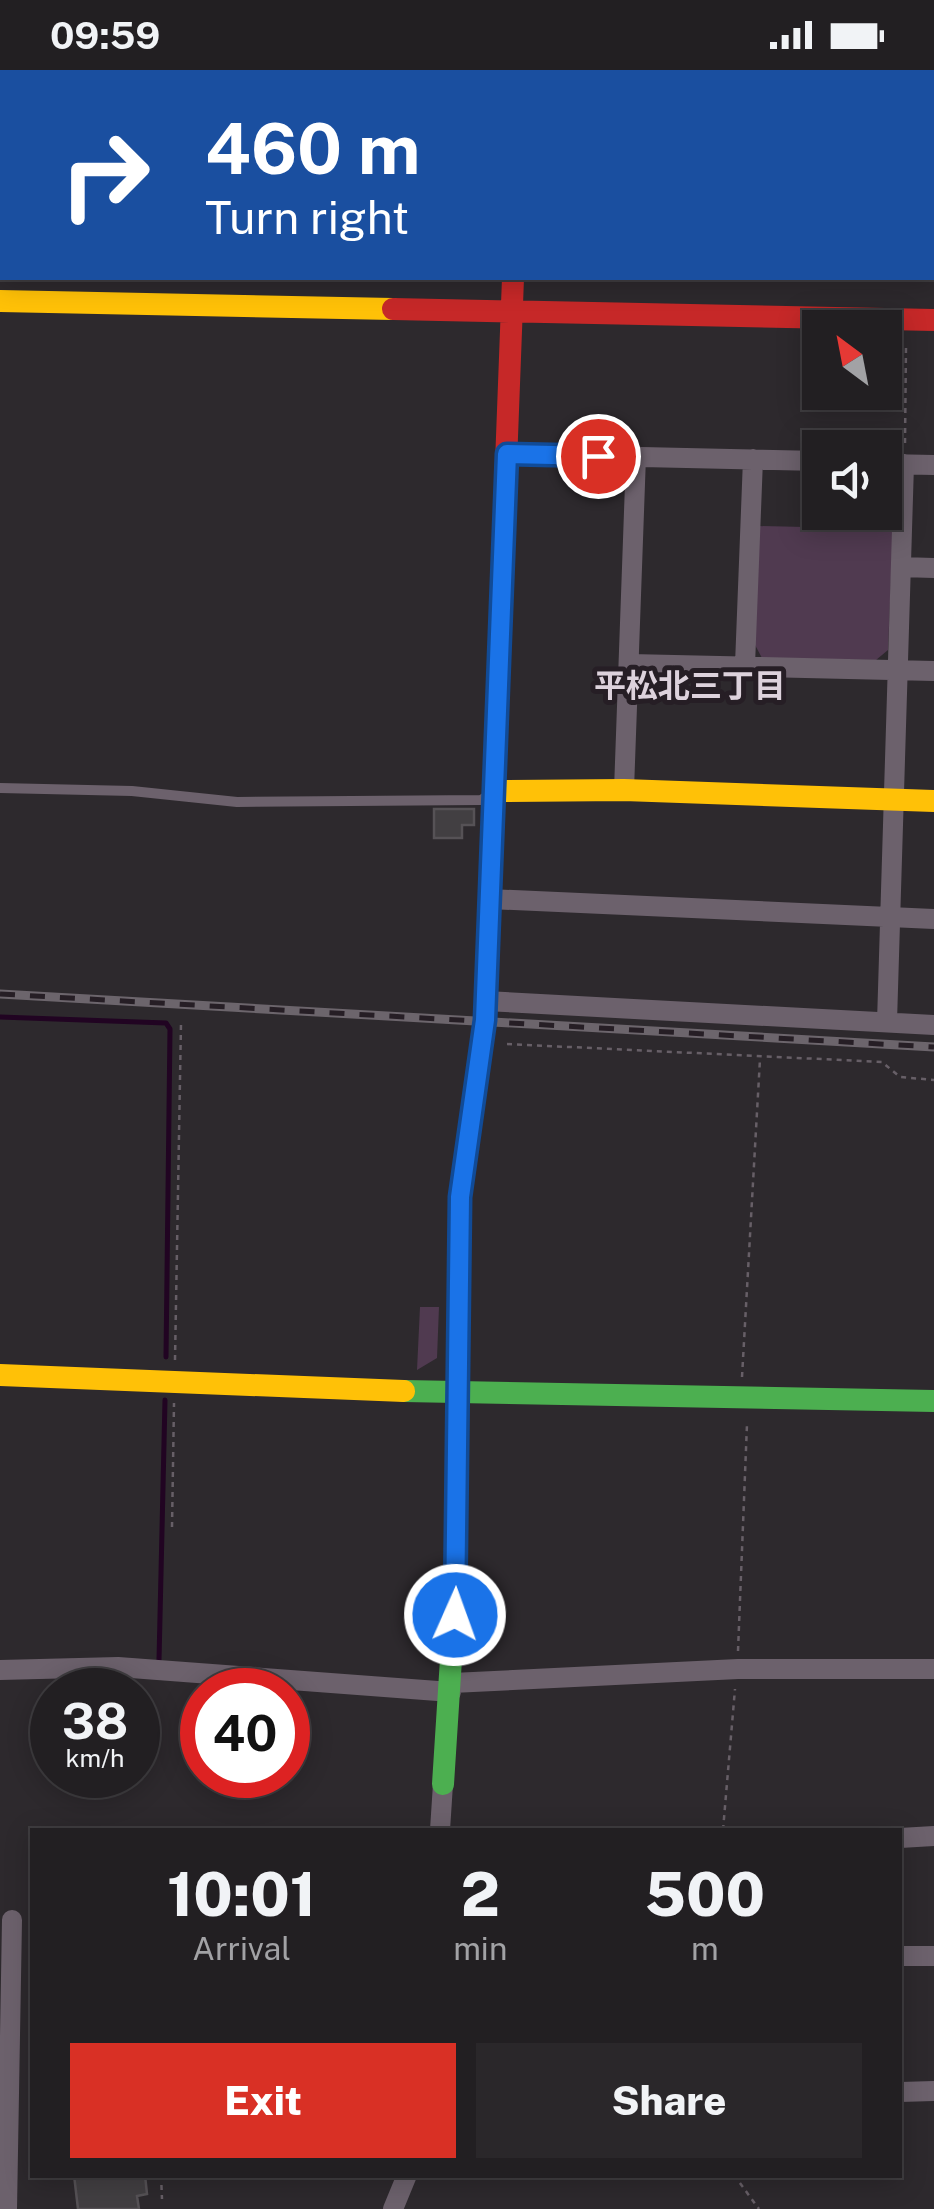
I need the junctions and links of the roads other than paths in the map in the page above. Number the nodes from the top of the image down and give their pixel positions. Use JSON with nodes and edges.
{"nodes":[{"id":1,"x":513,"y":280,"type":"edge"},
{"id":2,"x":0,"y":301,"type":"edge"},
{"id":3,"x":513,"y":312,"type":"junction"},
{"id":4,"x":934,"y":320,"type":"edge"},
{"id":5,"x":507,"y":454,"type":"junction"},
{"id":6,"x":636,"y":456,"type":"junction"},
{"id":7,"x":753,"y":458,"type":"junction"},
{"id":8,"x":802,"y":460,"type":"edge"},
{"id":9,"x":902,"y":464,"type":"edge"},
{"id":10,"x":934,"y":465,"type":"edge"},
{"id":11,"x":899,"y":530,"type":"edge"},
{"id":12,"x":901,"y":567,"type":"junction"},
{"id":13,"x":934,"y":568,"type":"edge"},
{"id":14,"x":630,"y":664,"type":"junction"},
{"id":15,"x":745,"y":665,"type":"junction"},
{"id":16,"x":898,"y":670,"type":"junction"},
{"id":17,"x":934,"y":670,"type":"edge"},
{"id":18,"x":0,"y":788,"type":"edge"},
{"id":19,"x":624,"y":790,"type":"junction"},
{"id":20,"x":497,"y":791,"type":"junction"},
{"id":21,"x":892,"y":800,"type":"junction"},
{"id":22,"x":934,"y":801,"type":"edge"},
{"id":23,"x":490,"y":899,"type":"junction"},
{"id":24,"x":891,"y":916,"type":"junction"},
{"id":25,"x":934,"y":918,"type":"edge"},
{"id":26,"x":486,"y":1001,"type":"junction"},
{"id":27,"x":887,"y":1022,"type":"junction"},
{"id":28,"x":934,"y":1025,"type":"edge"},
{"id":29,"x":0,"y":1375,"type":"edge"},
{"id":30,"x":460,"y":1394,"type":"junction"},
{"id":31,"x":934,"y":1401,"type":"edge"},
{"id":32,"x":934,"y":1669,"type":"edge"},
{"id":33,"x":0,"y":1670,"type":"edge"},
{"id":34,"x":452,"y":1688,"type":"junction"},
{"id":35,"x":443,"y":1784,"type":"joint"},
{"id":36,"x":440,"y":1828,"type":"edge"},
{"id":37,"x":934,"y":1836,"type":"edge"},
{"id":38,"x":902,"y":1838,"type":"edge"},
{"id":39,"x":15,"y":1921,"type":"edge"},
{"id":40,"x":902,"y":1956,"type":"edge"},
{"id":41,"x":934,"y":1956,"type":"edge"},
{"id":42,"x":5,"y":2060,"type":"edge"},
{"id":43,"x":902,"y":2092,"type":"edge"},
{"id":44,"x":934,"y":2092,"type":"edge"},
{"id":45,"x":406,"y":2178,"type":"edge"},
{"id":46,"x":4,"y":2205,"type":"edge"},
{"id":47,"x":393,"y":2209,"type":"edge"}],
"edges":[{"from":1,"to":3,"type":"street"},
{"from":2,"to":3,"type":"street"},
{"from":3,"to":4,"type":"street"},
{"from":3,"to":5,"type":"street"},
{"from":5,"to":6,"type":"street"},
{"from":5,"to":20,"type":"street"},
{"from":6,"to":7,"type":"street"},
{"from":6,"to":14,"type":"street"},
{"from":7,"to":8,"type":"street"},
{"from":7,"to":15,"type":"street"},
{"from":9,"to":10,"type":"street"},
{"from":11,"to":12,"type":"street"},
{"from":12,"to":13,"type":"street"},
{"from":12,"to":16,"type":"street"},
{"from":14,"to":15,"type":"street"},
{"from":14,"to":19,"type":"street"},
{"from":15,"to":16,"type":"street"},
{"from":16,"to":17,"type":"street"},
{"from":16,"to":21,"type":"street"},
{"from":18,"to":20,"type":"lane"},
{"from":19,"to":20,"type":"street"},
{"from":19,"to":21,"type":"street"},
{"from":20,"to":23,"type":"street"},
{"from":21,"to":22,"type":"street"},
{"from":21,"to":24,"type":"street"},
{"from":23,"to":24,"type":"street"},
{"from":23,"to":26,"type":"street"},
{"from":24,"to":25,"type":"street"},
{"from":24,"to":27,"type":"street"},
{"from":26,"to":27,"type":"street"},
{"from":26,"to":30,"type":"street"},
{"from":27,"to":28,"type":"street"},
{"from":29,"to":30,"type":"street"},
{"from":30,"to":31,"type":"street"},
{"from":30,"to":34,"type":"street"},
{"from":32,"to":34,"type":"street"},
{"from":33,"to":34,"type":"street"},
{"from":34,"to":35,"type":"street"},
{"from":35,"to":36,"type":"street"},
{"from":37,"to":38,"type":"street"},
{"from":39,"to":42,"type":"street"},
{"from":40,"to":41,"type":"street"},
{"from":42,"to":46,"type":"street"},
{"from":43,"to":44,"type":"street"},
{"from":45,"to":47,"type":"street"}]}
